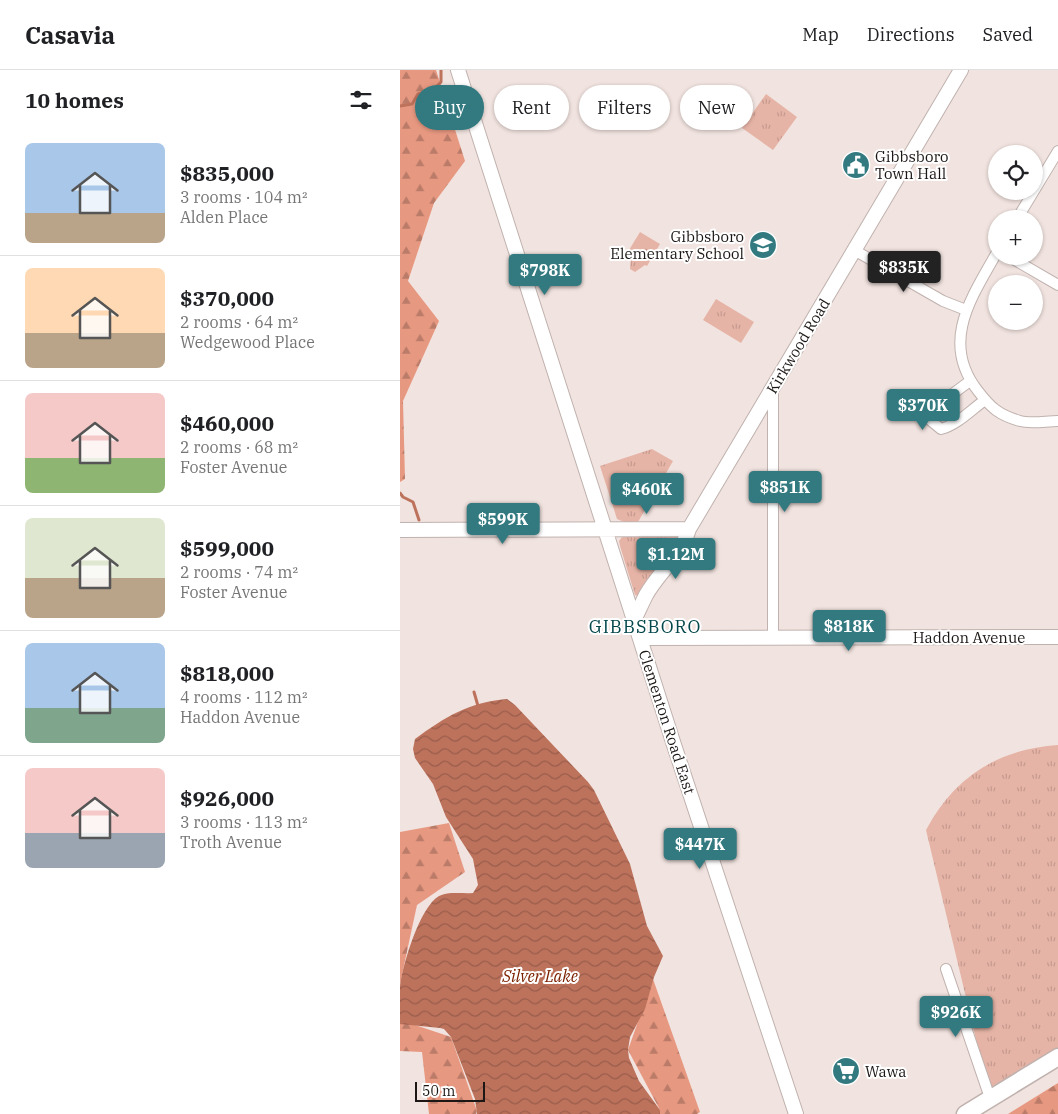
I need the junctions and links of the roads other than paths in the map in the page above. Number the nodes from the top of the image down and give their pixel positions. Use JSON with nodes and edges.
{"nodes":[{"id":1,"x":458,"y":70,"type":"edge"},
{"id":2,"x":961,"y":70,"type":"edge"},
{"id":3,"x":1058,"y":151,"type":"edge"},
{"id":4,"x":1023,"y":210,"type":"edge"},
{"id":5,"x":854,"y":250,"type":"junction"},
{"id":6,"x":990,"y":265,"type":"edge"},
{"id":7,"x":1024,"y":265,"type":"edge"},
{"id":8,"x":1058,"y":285,"type":"edge"},
{"id":9,"x":966,"y":310,"type":"junction"},
{"id":10,"x":970,"y":382,"type":"junction"},
{"id":11,"x":773,"y":388,"type":"junction"},
{"id":12,"x":984,"y":400,"type":"junction"},
{"id":13,"x":1058,"y":421,"type":"edge"},
{"id":14,"x":689,"y":529,"type":"junction"},
{"id":15,"x":400,"y":530,"type":"edge"},
{"id":16,"x":606,"y":530,"type":"junction"},
{"id":17,"x":634,"y":620,"type":"junction"},
{"id":18,"x":773,"y":637,"type":"junction"},
{"id":19,"x":1058,"y":637,"type":"edge"},
{"id":20,"x":640,"y":638,"type":"junction"},
{"id":21,"x":946,"y":969,"type":"dead end"},
{"id":22,"x":1058,"y":1058,"type":"edge"},
{"id":23,"x":990,"y":1098,"type":"junction"},
{"id":24,"x":796,"y":1114,"type":"edge"},
{"id":25,"x":965,"y":1114,"type":"edge"}],
"edges":[{"from":1,"to":16,"type":"street","name":"Clementon Road East"},
{"from":2,"to":5,"type":"street","name":"Kirkwood Road"},
{"from":3,"to":4,"type":"street"},
{"from":5,"to":9,"type":"street"},
{"from":5,"to":11,"type":"street","name":"Kirkwood Road"},
{"from":6,"to":9,"type":"street"},
{"from":7,"to":8,"type":"street"},
{"from":9,"to":10,"type":"street"},
{"from":10,"to":12,"type":"street"},
{"from":10,"to":12,"type":"street"},
{"from":11,"to":14,"type":"street","name":"Kirkwood Road"},
{"from":11,"to":18,"type":"street"},
{"from":12,"to":13,"type":"street"},
{"from":14,"to":16,"type":"street"},
{"from":14,"to":17,"type":"street","name":"Kirkwood Road"},
{"from":15,"to":16,"type":"street"},
{"from":16,"to":17,"type":"street","name":"Clementon Road East"},
{"from":17,"to":20,"type":"street","name":"Clementon Road East"},
{"from":18,"to":19,"type":"street","name":"Haddon Avenue"},
{"from":18,"to":20,"type":"street","name":"Haddon Avenue"},
{"from":20,"to":24,"type":"street","name":"Clementon Road East"},
{"from":21,"to":23,"type":"street"},
{"from":22,"to":23,"type":"main road"},
{"from":23,"to":25,"type":"main road"}]}
